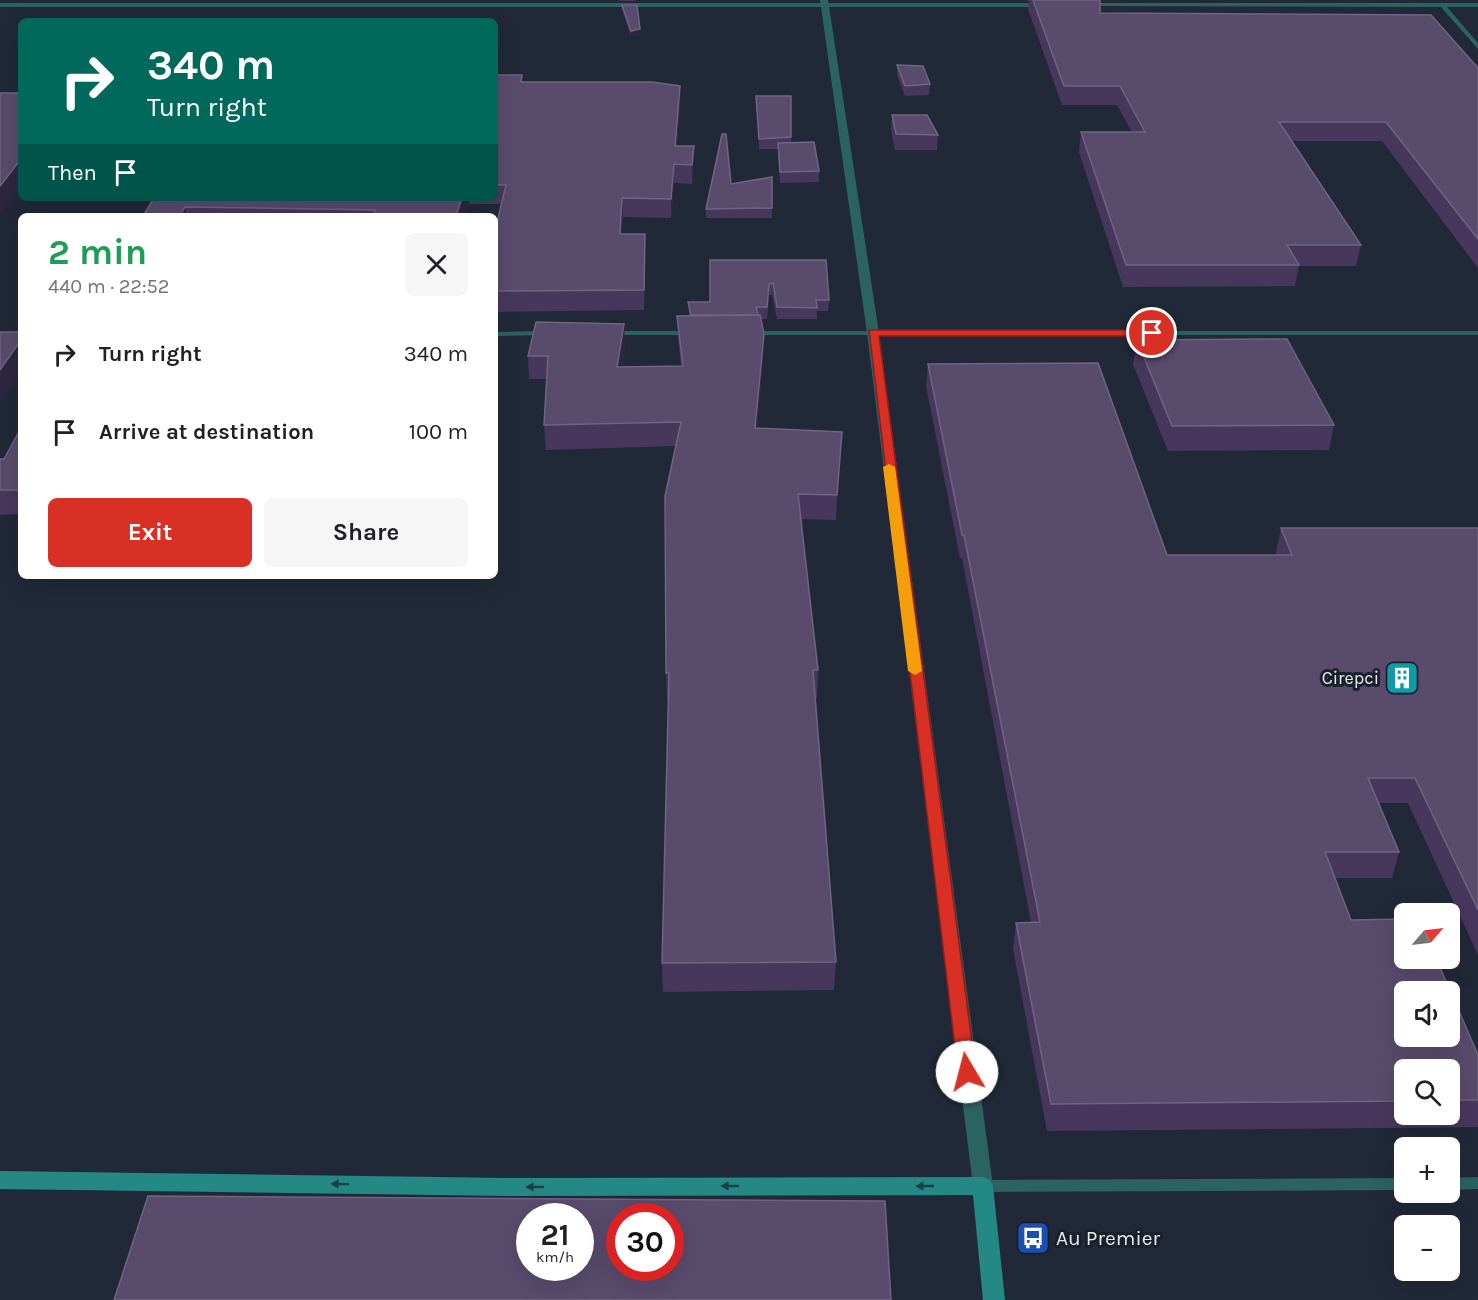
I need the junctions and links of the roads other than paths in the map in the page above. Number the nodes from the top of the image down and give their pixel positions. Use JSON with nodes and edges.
{"nodes":[{"id":1,"x":824,"y":2,"type":"edge"},
{"id":2,"x":1047,"y":4,"type":"edge"},
{"id":3,"x":1082,"y":4,"type":"edge"},
{"id":4,"x":0,"y":5,"type":"edge"},
{"id":5,"x":1443,"y":5,"type":"junction"},
{"id":6,"x":1478,"y":5,"type":"edge"},
{"id":7,"x":1478,"y":47,"type":"edge"},
{"id":8,"x":554,"y":333,"type":"edge"},
{"id":9,"x":601,"y":333,"type":"edge"},
{"id":10,"x":708,"y":333,"type":"edge"},
{"id":11,"x":743,"y":333,"type":"edge"},
{"id":12,"x":873,"y":333,"type":"junction"},
{"id":13,"x":1478,"y":333,"type":"edge"},
{"id":14,"x":498,"y":334,"type":"edge"},
{"id":15,"x":0,"y":1180,"type":"edge"},
{"id":16,"x":1478,"y":1183,"type":"edge"},
{"id":17,"x":1394,"y":1184,"type":"edge"},
{"id":18,"x":1460,"y":1184,"type":"edge"},
{"id":19,"x":983,"y":1186,"type":"junction"},
{"id":20,"x":994,"y":1300,"type":"edge"}],
"edges":[{"from":1,"to":2,"type":"lane"},
{"from":1,"to":4,"type":"lane"},
{"from":1,"to":12,"type":"street"},
{"from":3,"to":5,"type":"lane"},
{"from":5,"to":6,"type":"lane"},
{"from":5,"to":7,"type":"lane"},
{"from":8,"to":14,"type":"lane"},
{"from":9,"to":10,"type":"lane"},
{"from":11,"to":12,"type":"lane"},
{"from":12,"to":13,"type":"lane"},
{"from":12,"to":19,"type":"street"},
{"from":19,"to":15,"type":"street","one_way":true},
{"from":16,"to":18,"type":"lane"},
{"from":17,"to":19,"type":"lane"},
{"from":19,"to":20,"type":"street"}]}
